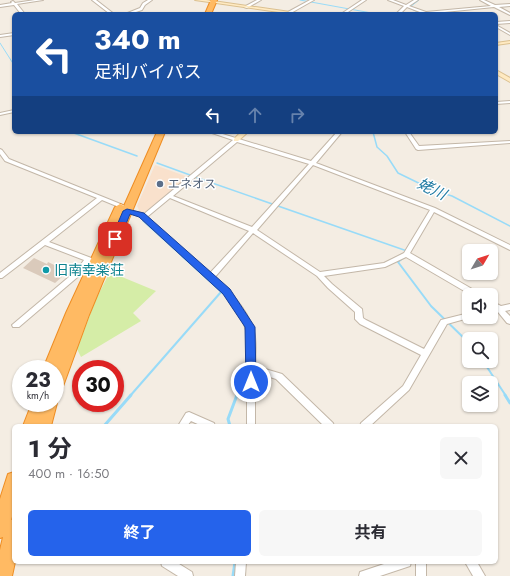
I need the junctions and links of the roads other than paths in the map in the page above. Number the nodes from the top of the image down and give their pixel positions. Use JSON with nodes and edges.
{"nodes":[{"id":1,"x":11,"y":0,"type":"edge"},
{"id":2,"x":41,"y":0,"type":"edge"},
{"id":3,"x":94,"y":0,"type":"edge"},
{"id":4,"x":150,"y":0,"type":"edge"},
{"id":5,"x":197,"y":0,"type":"edge"},
{"id":6,"x":259,"y":0,"type":"edge"},
{"id":7,"x":364,"y":0,"type":"edge"},
{"id":8,"x":390,"y":0,"type":"edge"},
{"id":9,"x":416,"y":0,"type":"edge"},
{"id":10,"x":482,"y":0,"type":"edge"},
{"id":11,"x":216,"y":1,"type":"edge"},
{"id":12,"x":310,"y":1,"type":"edge"},
{"id":13,"x":15,"y":4,"type":"junction"},
{"id":14,"x":510,"y":5,"type":"edge"},
{"id":15,"x":0,"y":6,"type":"edge"},
{"id":16,"x":246,"y":6,"type":"junction"},
{"id":17,"x":495,"y":6,"type":"junction"},
{"id":18,"x":408,"y":7,"type":"junction"},
{"id":19,"x":21,"y":12,"type":"edge"},
{"id":20,"x":109,"y":12,"type":"edge"},
{"id":21,"x":133,"y":12,"type":"edge"},
{"id":22,"x":209,"y":12,"type":"edge"},
{"id":23,"x":213,"y":12,"type":"edge"},
{"id":24,"x":290,"y":12,"type":"joint"},
{"id":25,"x":345,"y":12,"type":"edge"},
{"id":26,"x":401,"y":12,"type":"edge"},
{"id":27,"x":422,"y":12,"type":"edge"},
{"id":28,"x":444,"y":12,"type":"edge"},
{"id":29,"x":510,"y":14,"type":"edge"},
{"id":30,"x":509,"y":23,"type":"edge"},
{"id":31,"x":498,"y":25,"type":"edge"},
{"id":32,"x":498,"y":26,"type":"edge"},
{"id":33,"x":12,"y":34,"type":"edge"},
{"id":34,"x":510,"y":34,"type":"edge"},
{"id":35,"x":0,"y":36,"type":"edge"},
{"id":36,"x":510,"y":42,"type":"edge"},
{"id":37,"x":498,"y":44,"type":"edge"},
{"id":38,"x":498,"y":73,"type":"edge"},
{"id":39,"x":510,"y":80,"type":"edge"},
{"id":40,"x":510,"y":102,"type":"edge"},
{"id":41,"x":498,"y":103,"type":"edge"},
{"id":42,"x":12,"y":111,"type":"edge"},
{"id":43,"x":0,"y":114,"type":"edge"},
{"id":44,"x":153,"y":134,"type":"edge"},
{"id":45,"x":160,"y":134,"type":"edge"},
{"id":46,"x":217,"y":134,"type":"edge"},
{"id":47,"x":243,"y":134,"type":"edge"},
{"id":48,"x":338,"y":134,"type":"edge"},
{"id":49,"x":408,"y":134,"type":"edge"},
{"id":50,"x":236,"y":140,"type":"junction"},
{"id":51,"x":510,"y":142,"type":"edge"},
{"id":52,"x":0,"y":151,"type":"edge"},
{"id":53,"x":312,"y":163,"type":"junction"},
{"id":54,"x":170,"y":196,"type":"junction"},
{"id":55,"x":101,"y":198,"type":"junction"},
{"id":56,"x":124,"y":209,"type":"junction"},
{"id":57,"x":433,"y":209,"type":"junction"},
{"id":58,"x":144,"y":217,"type":"junction"},
{"id":59,"x":253,"y":230,"type":"junction"},
{"id":60,"x":44,"y":242,"type":"junction"},
{"id":61,"x":510,"y":248,"type":"edge"},
{"id":62,"x":406,"y":254,"type":"junction"},
{"id":63,"x":92,"y":261,"type":"junction"},
{"id":64,"x":319,"y":274,"type":"junction"},
{"id":65,"x":0,"y":276,"type":"edge"},
{"id":66,"x":211,"y":277,"type":"junction"},
{"id":67,"x":464,"y":288,"type":"edge"},
{"id":68,"x":510,"y":307,"type":"edge"},
{"id":69,"x":500,"y":309,"type":"joint"},
{"id":70,"x":462,"y":318,"type":"edge"},
{"id":71,"x":510,"y":321,"type":"edge"},
{"id":72,"x":16,"y":325,"type":"dead end"},
{"id":73,"x":425,"y":353,"type":"junction"},
{"id":74,"x":54,"y":360,"type":"edge"},
{"id":75,"x":64,"y":365,"type":"edge"},
{"id":76,"x":251,"y":368,"type":"junction"},
{"id":77,"x":35,"y":412,"type":"edge"},
{"id":78,"x":47,"y":412,"type":"edge"},
{"id":79,"x":32,"y":424,"type":"edge"},
{"id":80,"x":44,"y":424,"type":"edge"},
{"id":81,"x":183,"y":424,"type":"edge"},
{"id":82,"x":206,"y":424,"type":"edge"},
{"id":83,"x":251,"y":424,"type":"edge"},
{"id":84,"x":328,"y":424,"type":"edge"},
{"id":85,"x":366,"y":424,"type":"edge"},
{"id":86,"x":12,"y":487,"type":"edge"},
{"id":87,"x":0,"y":529,"type":"edge"},
{"id":88,"x":12,"y":537,"type":"edge"},
{"id":89,"x":169,"y":564,"type":"edge"},
{"id":90,"x":241,"y":564,"type":"edge"},
{"id":91,"x":400,"y":564,"type":"edge"},
{"id":92,"x":420,"y":564,"type":"edge"},
{"id":93,"x":471,"y":564,"type":"edge"},
{"id":94,"x":3,"y":576,"type":"edge"},
{"id":95,"x":188,"y":576,"type":"edge"},
{"id":96,"x":240,"y":576,"type":"edge"},
{"id":97,"x":364,"y":576,"type":"edge"},
{"id":98,"x":421,"y":576,"type":"edge"},
{"id":99,"x":480,"y":576,"type":"edge"}],
"edges":[{"from":1,"to":13,"type":"street"},
{"from":2,"to":13,"type":"street"},
{"from":3,"to":20,"type":"street"},
{"from":4,"to":21,"type":"street"},
{"from":5,"to":11,"type":"main road"},
{"from":6,"to":16,"type":"street"},
{"from":7,"to":25,"type":"street"},
{"from":8,"to":18,"type":"street"},
{"from":9,"to":18,"type":"street"},
{"from":10,"to":17,"type":"street"},
{"from":11,"to":16,"type":"main road"},
{"from":11,"to":22,"type":"highway"},
{"from":11,"to":23,"type":"highway"},
{"from":12,"to":24,"type":"street"},
{"from":13,"to":15,"type":"street"},
{"from":13,"to":19,"type":"street"},
{"from":14,"to":17,"type":"street"},
{"from":16,"to":24,"type":"main road"},
{"from":17,"to":28,"type":"street"},
{"from":17,"to":29,"type":"street"},
{"from":18,"to":26,"type":"street"},
{"from":18,"to":27,"type":"street"},
{"from":30,"to":31,"type":"street"},
{"from":32,"to":34,"type":"street"},
{"from":33,"to":35,"type":"street"},
{"from":36,"to":37,"type":"main road"},
{"from":38,"to":39,"type":"main road"},
{"from":40,"to":41,"type":"street"},
{"from":42,"to":43,"type":"street"},
{"from":44,"to":56,"type":"highway"},
{"from":45,"to":56,"type":"highway"},
{"from":46,"to":50,"type":"street"},
{"from":47,"to":50,"type":"main road"},
{"from":48,"to":53,"type":"street"},
{"from":49,"to":51,"type":"street"},
{"from":50,"to":53,"type":"street"},
{"from":50,"to":54,"type":"street"},
{"from":52,"to":55,"type":"street"},
{"from":53,"to":57,"type":"street"},
{"from":53,"to":59,"type":"street"},
{"from":54,"to":58,"type":"street"},
{"from":54,"to":59,"type":"street"},
{"from":55,"to":56,"type":"street"},
{"from":55,"to":60,"type":"street"},
{"from":56,"to":58,"type":"street"},
{"from":56,"to":63,"type":"highway"},
{"from":56,"to":75,"type":"highway"},
{"from":57,"to":61,"type":"street"},
{"from":57,"to":62,"type":"street"},
{"from":58,"to":66,"type":"street"},
{"from":59,"to":64,"type":"street"},
{"from":59,"to":66,"type":"street"},
{"from":60,"to":63,"type":"street"},
{"from":60,"to":65,"type":"street"},
{"from":62,"to":64,"type":"street"},
{"from":62,"to":67,"type":"street"},
{"from":63,"to":72,"type":"street"},
{"from":63,"to":74,"type":"highway"},
{"from":64,"to":73,"type":"street"},
{"from":66,"to":76,"type":"street"},
{"from":68,"to":69,"type":"street"},
{"from":69,"to":71,"type":"street"},
{"from":70,"to":73,"type":"street"},
{"from":73,"to":85,"type":"street"},
{"from":76,"to":83,"type":"street"},
{"from":76,"to":84,"type":"street"},
{"from":77,"to":79,"type":"highway"},
{"from":78,"to":80,"type":"highway"},
{"from":81,"to":82,"type":"street"},
{"from":86,"to":87,"type":"highway"},
{"from":88,"to":94,"type":"highway"},
{"from":89,"to":95,"type":"street"},
{"from":90,"to":96,"type":"street"},
{"from":91,"to":97,"type":"street"},
{"from":92,"to":98,"type":"street"},
{"from":93,"to":99,"type":"street"}]}
